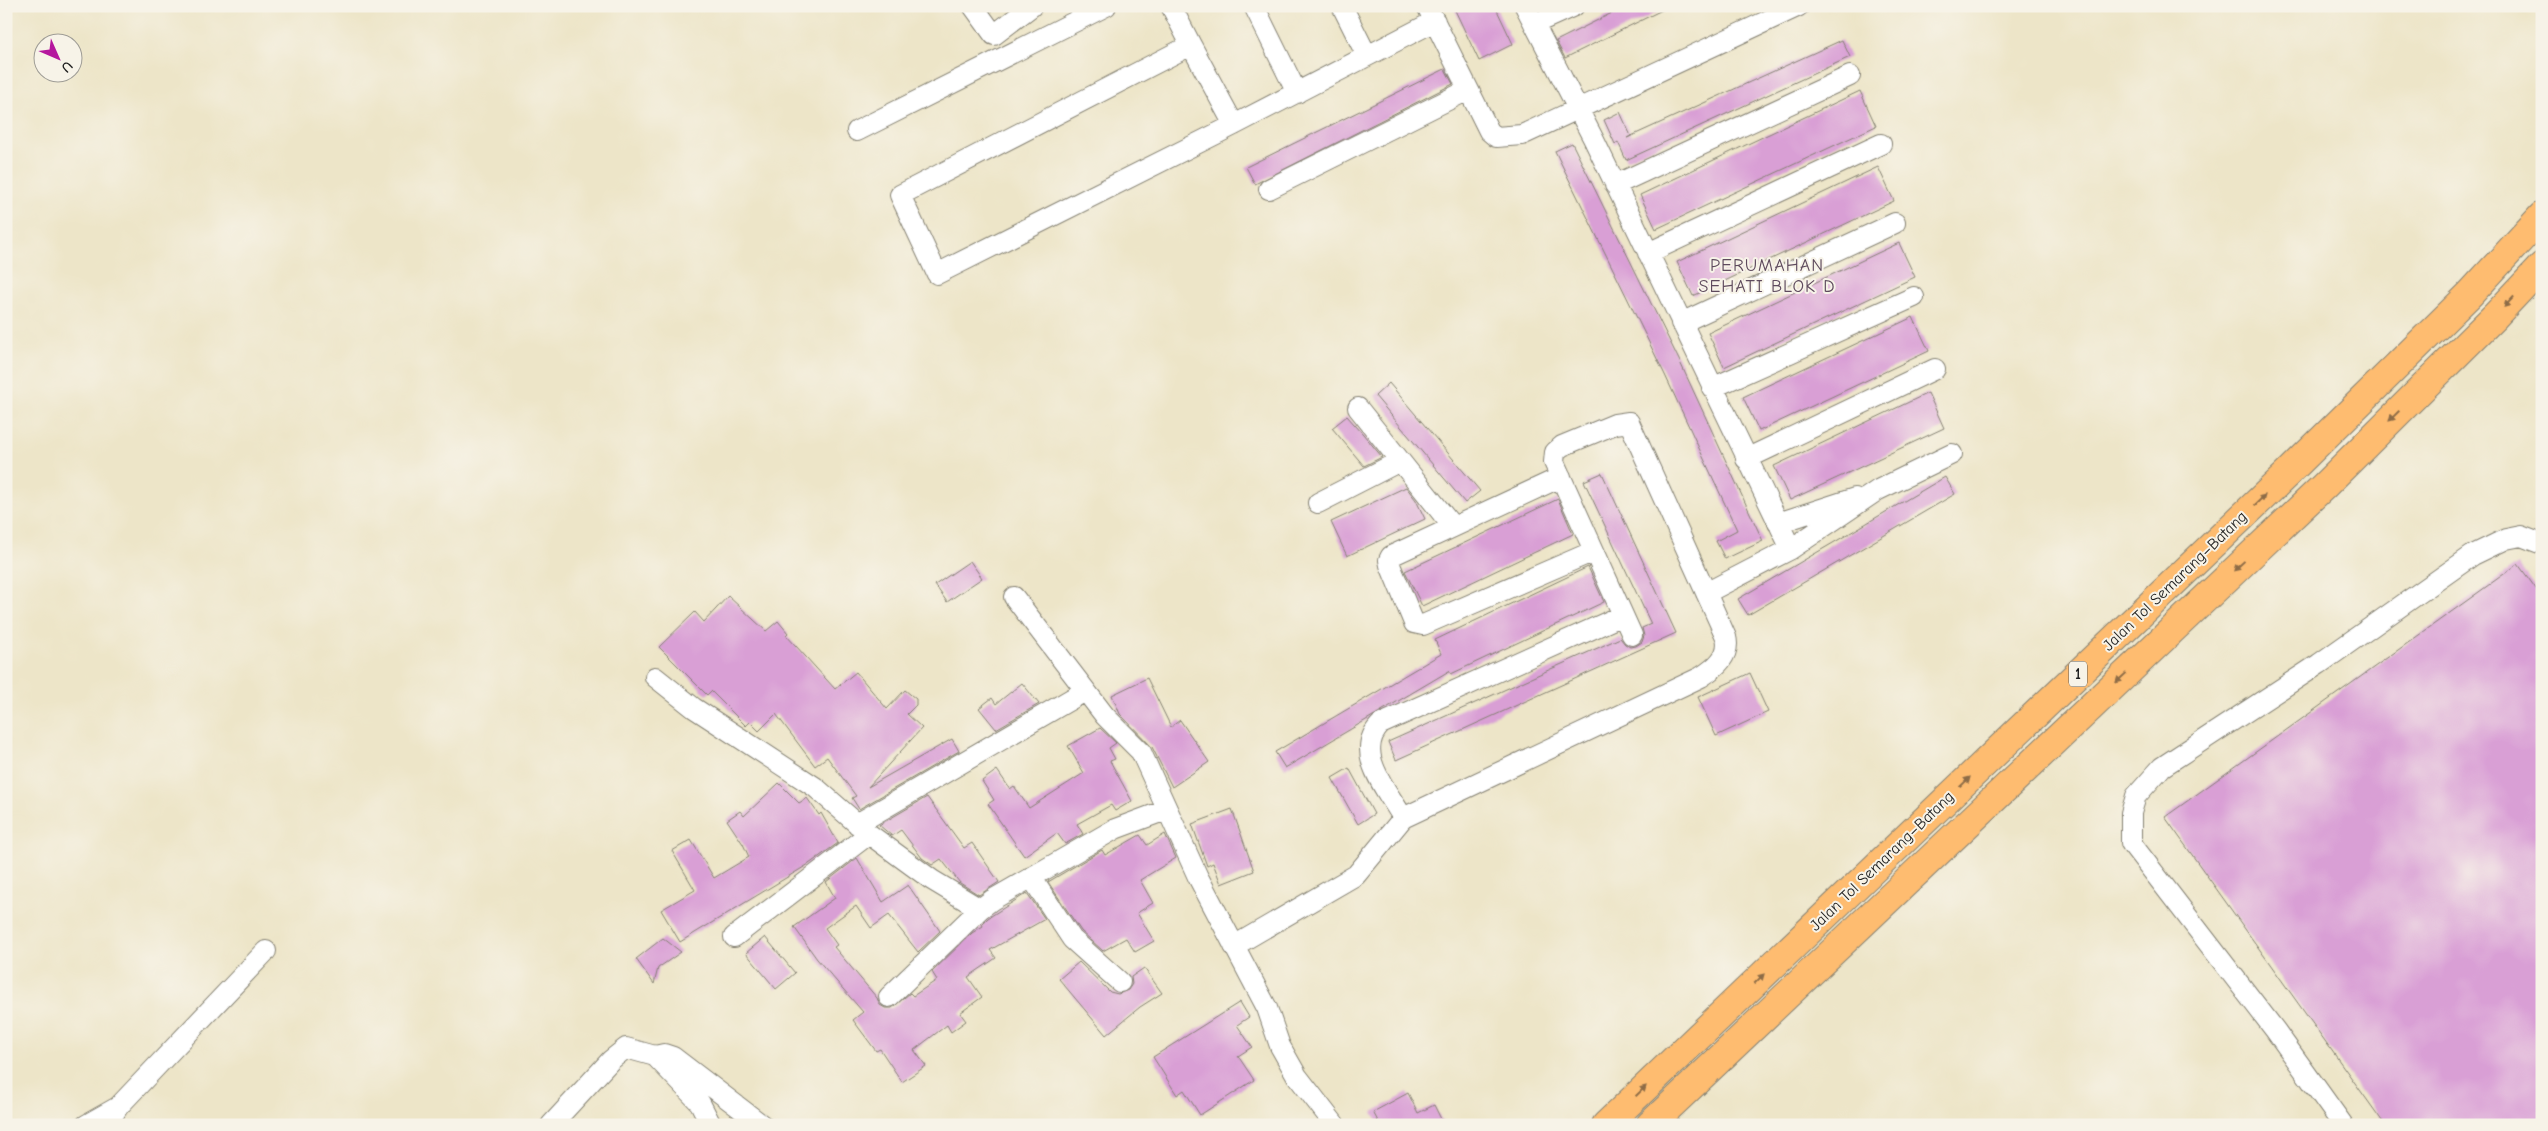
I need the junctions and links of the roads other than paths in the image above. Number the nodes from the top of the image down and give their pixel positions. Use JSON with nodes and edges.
{"nodes":[{"id":1,"x":973,"y":6,"type":"edge"},
{"id":2,"x":1032,"y":6,"type":"edge"},
{"id":3,"x":1106,"y":6,"type":"edge"},
{"id":4,"x":1171,"y":6,"type":"edge"},
{"id":5,"x":1254,"y":6,"type":"edge"},
{"id":6,"x":1342,"y":6,"type":"edge"},
{"id":7,"x":1525,"y":6,"type":"edge"},
{"id":8,"x":1574,"y":6,"type":"edge"},
{"id":9,"x":1799,"y":6,"type":"edge"},
{"id":10,"x":1431,"y":14,"type":"edge"},
{"id":11,"x":1534,"y":24,"type":"junction"},
{"id":12,"x":994,"y":35,"type":"junction"},
{"id":13,"x":1191,"y":45,"type":"junction"},
{"id":14,"x":1009,"y":55,"type":"junction"},
{"id":15,"x":1368,"y":56,"type":"junction"},
{"id":16,"x":1850,"y":76,"type":"dead end"},
{"id":17,"x":1468,"y":90,"type":"junction"},
{"id":18,"x":1296,"y":93,"type":"junction"},
{"id":19,"x":1578,"y":109,"type":"junction"},
{"id":20,"x":1234,"y":125,"type":"junction"},
{"id":21,"x":857,"y":131,"type":"dead end"},
{"id":22,"x":1881,"y":144,"type":"dead end"},
{"id":23,"x":1615,"y":185,"type":"junction"},
{"id":24,"x":1269,"y":189,"type":"dead end"},
{"id":25,"x":2542,"y":216,"type":"edge"},
{"id":26,"x":1895,"y":223,"type":"dead end"},
{"id":27,"x":1648,"y":253,"type":"junction"},
{"id":28,"x":2542,"y":266,"type":"edge"},
{"id":29,"x":1914,"y":296,"type":"dead end"},
{"id":30,"x":1681,"y":323,"type":"junction"},
{"id":31,"x":1935,"y":369,"type":"dead end"},
{"id":32,"x":1712,"y":388,"type":"junction"},
{"id":33,"x":1358,"y":408,"type":"dead end"},
{"id":34,"x":1952,"y":454,"type":"dead end"},
{"id":35,"x":1746,"y":459,"type":"junction"},
{"id":36,"x":1400,"y":461,"type":"junction"},
{"id":37,"x":1561,"y":477,"type":"junction"},
{"id":38,"x":1878,"y":490,"type":"junction"},
{"id":39,"x":1318,"y":503,"type":"dead end"},
{"id":40,"x":1778,"y":524,"type":"junction"},
{"id":41,"x":1453,"y":527,"type":"junction"},
{"id":42,"x":2542,"y":544,"type":"edge"},
{"id":43,"x":1791,"y":549,"type":"junction"},
{"id":44,"x":1594,"y":551,"type":"junction"},
{"id":45,"x":1706,"y":593,"type":"junction"},
{"id":46,"x":1014,"y":597,"type":"dead end"},
{"id":47,"x":1623,"y":615,"type":"junction"},
{"id":48,"x":1632,"y":635,"type":"dead end"},
{"id":49,"x":655,"y":677,"type":"dead end"},
{"id":50,"x":1085,"y":691,"type":"junction"},
{"id":51,"x":1166,"y":810,"type":"junction"},
{"id":52,"x":1403,"y":818,"type":"junction"},
{"id":53,"x":863,"y":829,"type":"junction"},
{"id":54,"x":1031,"y":877,"type":"junction"},
{"id":55,"x":980,"y":909,"type":"junction"},
{"id":56,"x":734,"y":938,"type":"dead end"},
{"id":57,"x":1234,"y":946,"type":"junction"},
{"id":58,"x":266,"y":951,"type":"dead end"},
{"id":59,"x":1120,"y":982,"type":"dead end"},
{"id":60,"x":889,"y":997,"type":"dead end"},
{"id":61,"x":655,"y":1056,"type":"junction"},
{"id":62,"x":118,"y":1107,"type":"junction"},
{"id":63,"x":86,"y":1125,"type":"edge"},
{"id":64,"x":107,"y":1125,"type":"edge"},
{"id":65,"x":551,"y":1125,"type":"edge"},
{"id":66,"x":712,"y":1125,"type":"edge"},
{"id":67,"x":762,"y":1125,"type":"edge"},
{"id":68,"x":1335,"y":1125,"type":"edge"},
{"id":69,"x":1606,"y":1125,"type":"edge"},
{"id":70,"x":1650,"y":1125,"type":"edge"},
{"id":71,"x":2343,"y":1125,"type":"edge"}],
"edges":[{"from":1,"to":12,"type":"street"},
{"from":2,"to":12,"type":"street"},
{"from":3,"to":14,"type":"street"},
{"from":4,"to":13,"type":"street"},
{"from":5,"to":18,"type":"street"},
{"from":6,"to":15,"type":"street"},
{"from":7,"to":11,"type":"street"},
{"from":8,"to":11,"type":"street"},
{"from":9,"to":19,"type":"street"},
{"from":10,"to":15,"type":"street"},
{"from":10,"to":17,"type":"street"},
{"from":11,"to":19,"type":"street"},
{"from":12,"to":14,"type":"street"},
{"from":13,"to":20,"type":"street"},
{"from":13,"to":20,"type":"street"},
{"from":14,"to":21,"type":"street"},
{"from":15,"to":18,"type":"street"},
{"from":16,"to":23,"type":"street"},
{"from":17,"to":19,"type":"street"},
{"from":17,"to":24,"type":"street"},
{"from":18,"to":20,"type":"street"},
{"from":19,"to":23,"type":"street"},
{"from":22,"to":27,"type":"street"},
{"from":23,"to":27,"type":"street"},
{"from":69,"to":25,"type":"highway","name":"Jalan Tol Semarang–Batang","number":"1","one_way":true},
{"from":26,"to":30,"type":"street"},
{"from":27,"to":30,"type":"street"},
{"from":28,"to":70,"type":"highway","name":"Jalan Tol Semarang–Batang","number":"1","one_way":true},
{"from":29,"to":32,"type":"street"},
{"from":30,"to":32,"type":"street"},
{"from":31,"to":35,"type":"street"},
{"from":32,"to":35,"type":"street"},
{"from":33,"to":36,"type":"street"},
{"from":34,"to":38,"type":"street"},
{"from":35,"to":40,"type":"street"},
{"from":36,"to":39,"type":"street"},
{"from":36,"to":41,"type":"street"},
{"from":37,"to":41,"type":"street"},
{"from":37,"to":44,"type":"street"},
{"from":37,"to":45,"type":"street"},
{"from":38,"to":40,"type":"street"},
{"from":38,"to":43,"type":"street"},
{"from":40,"to":43,"type":"street"},
{"from":41,"to":44,"type":"street"},
{"from":42,"to":71,"type":"street"},
{"from":43,"to":45,"type":"street"},
{"from":44,"to":47,"type":"street"},
{"from":45,"to":52,"type":"street"},
{"from":46,"to":50,"type":"street"},
{"from":47,"to":48,"type":"street"},
{"from":47,"to":52,"type":"street"},
{"from":49,"to":53,"type":"street"},
{"from":50,"to":51,"type":"street"},
{"from":50,"to":53,"type":"street"},
{"from":51,"to":54,"type":"street"},
{"from":51,"to":57,"type":"street"},
{"from":52,"to":57,"type":"street"},
{"from":53,"to":55,"type":"street"},
{"from":53,"to":56,"type":"street"},
{"from":54,"to":55,"type":"street"},
{"from":54,"to":59,"type":"street"},
{"from":55,"to":60,"type":"street"},
{"from":57,"to":68,"type":"street"},
{"from":58,"to":62,"type":"street"},
{"from":61,"to":65,"type":"street"},
{"from":61,"to":66,"type":"street"},
{"from":61,"to":67,"type":"street"},
{"from":62,"to":63,"type":"street"},
{"from":62,"to":64,"type":"street"}]}
